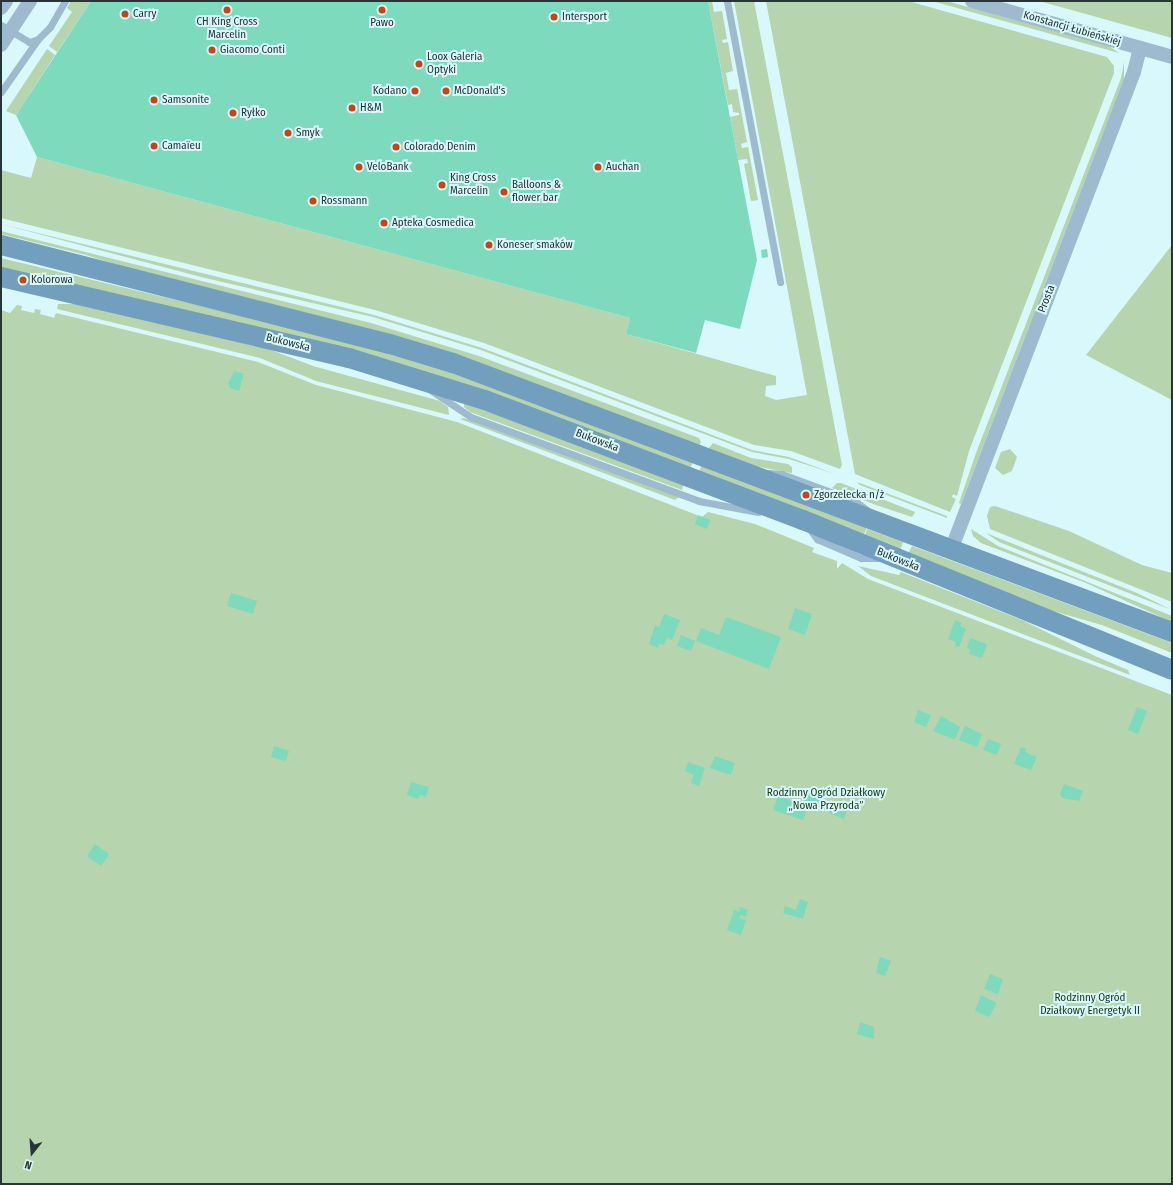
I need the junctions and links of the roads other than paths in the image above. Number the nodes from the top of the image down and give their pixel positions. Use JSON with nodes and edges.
{"nodes":[{"id":1,"x":6,"y":1,"type":"edge"},
{"id":2,"x":30,"y":1,"type":"edge"},
{"id":3,"x":66,"y":1,"type":"edge"},
{"id":4,"x":727,"y":1,"type":"edge"},
{"id":5,"x":972,"y":1,"type":"edge"},
{"id":6,"x":1,"y":8,"type":"edge"},
{"id":7,"x":6,"y":28,"type":"edge"},
{"id":8,"x":38,"y":39,"type":"junction"},
{"id":9,"x":1,"y":44,"type":"edge"},
{"id":10,"x":1140,"y":48,"type":"junction"},
{"id":11,"x":1172,"y":57,"type":"edge"},
{"id":12,"x":1,"y":92,"type":"edge"},
{"id":13,"x":1,"y":245,"type":"edge"},
{"id":14,"x":1,"y":277,"type":"edge"},
{"id":15,"x":780,"y":282,"type":"dead end"},
{"id":16,"x":951,"y":550,"type":"junction"},
{"id":17,"x":1172,"y":632,"type":"edge"},
{"id":18,"x":1172,"y":670,"type":"edge"}],
"edges":[{"from":1,"to":6,"type":"street"},
{"from":2,"to":7,"type":"street"},
{"from":3,"to":8,"type":"lane"},
{"from":4,"to":15,"type":"lane"},
{"from":5,"to":10,"type":"street","name":"Konstancji Łubieńskiej"},
{"from":7,"to":8,"type":"lane"},
{"from":7,"to":9,"type":"street"},
{"from":8,"to":12,"type":"lane"},
{"from":10,"to":11,"type":"street","name":"Konstancji Łubieńskiej"},
{"from":10,"to":16,"type":"street","name":"Prosta"},
{"from":13,"to":16,"type":"main road"},
{"from":14,"to":18,"type":"main road","name":"Bukowska"},
{"from":16,"to":17,"type":"main road"}]}
